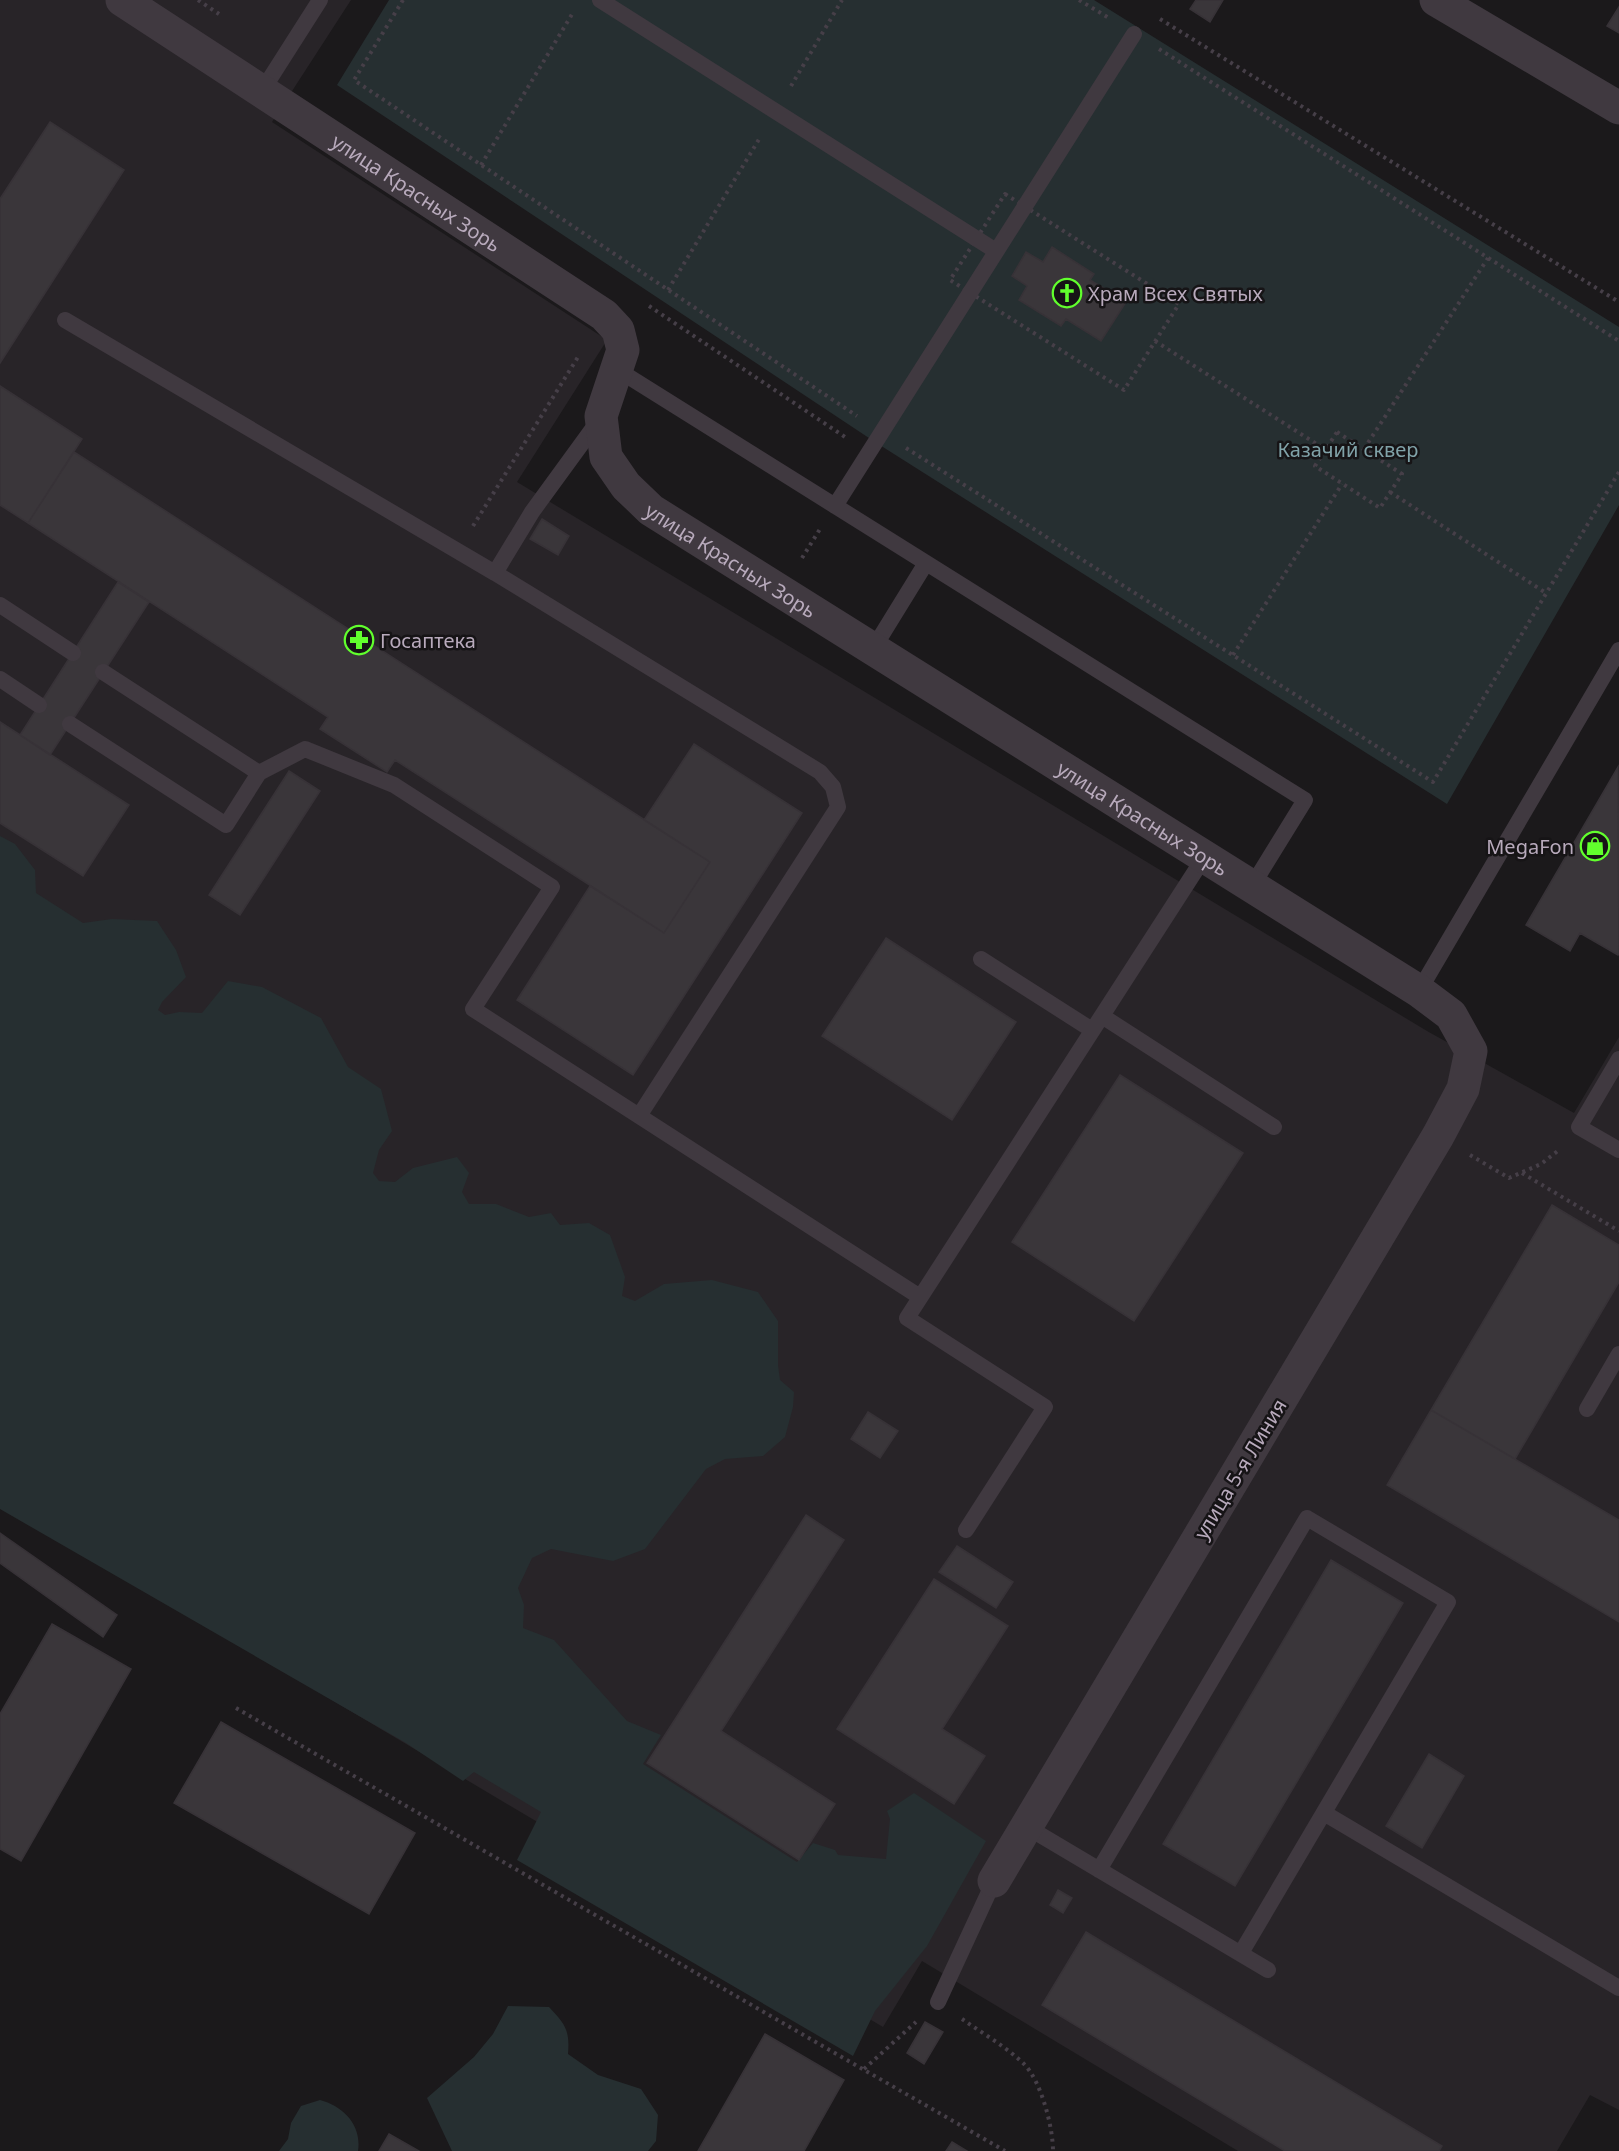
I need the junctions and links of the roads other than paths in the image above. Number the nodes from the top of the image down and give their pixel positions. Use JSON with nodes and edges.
{"nodes":[{"id":1,"x":122,"y":0,"type":"edge"},
{"id":2,"x":320,"y":0,"type":"edge"},
{"id":3,"x":600,"y":0,"type":"edge"},
{"id":4,"x":1436,"y":0,"type":"edge"},
{"id":5,"x":1134,"y":34,"type":"road end"},
{"id":6,"x":262,"y":91,"type":"junction"},
{"id":7,"x":1619,"y":108,"type":"edge"},
{"id":8,"x":996,"y":251,"type":"junction"},
{"id":9,"x":65,"y":320,"type":"dead end"},
{"id":10,"x":618,"y":370,"type":"junction"},
{"id":11,"x":601,"y":416,"type":"junction"},
{"id":12,"x":835,"y":506,"type":"junction"},
{"id":13,"x":926,"y":563,"type":"junction"},
{"id":14,"x":495,"y":573,"type":"junction"},
{"id":15,"x":0,"y":605,"type":"edge"},
{"id":16,"x":873,"y":649,"type":"junction"},
{"id":17,"x":1619,"y":650,"type":"edge"},
{"id":18,"x":73,"y":653,"type":"dead end"},
{"id":19,"x":103,"y":672,"type":"dead end"},
{"id":20,"x":0,"y":679,"type":"edge"},
{"id":21,"x":39,"y":705,"type":"dead end"},
{"id":22,"x":70,"y":724,"type":"dead end"},
{"id":23,"x":260,"y":773,"type":"junction"},
{"id":24,"x":1205,"y":856,"type":"junction"},
{"id":25,"x":1252,"y":886,"type":"junction"},
{"id":26,"x":981,"y":959,"type":"dead end"},
{"id":27,"x":1419,"y":991,"type":"junction"},
{"id":28,"x":1102,"y":1016,"type":"junction"},
{"id":29,"x":1092,"y":1030,"type":"junction"},
{"id":30,"x":1472,"y":1051,"type":"joint"},
{"id":31,"x":1619,"y":1059,"type":"edge"},
{"id":32,"x":639,"y":1116,"type":"junction"},
{"id":33,"x":1274,"y":1127,"type":"dead end"},
{"id":34,"x":1619,"y":1150,"type":"edge"},
{"id":35,"x":920,"y":1297,"type":"junction"},
{"id":36,"x":1619,"y":1354,"type":"edge"},
{"id":37,"x":1587,"y":1409,"type":"dead end"},
{"id":38,"x":966,"y":1530,"type":"dead end"},
{"id":39,"x":1324,"y":1813,"type":"junction"},
{"id":40,"x":1027,"y":1827,"type":"junction"},
{"id":41,"x":1099,"y":1870,"type":"junction"},
{"id":42,"x":994,"y":1881,"type":"joint"},
{"id":43,"x":1241,"y":1953,"type":"junction"},
{"id":44,"x":1268,"y":1970,"type":"dead end"},
{"id":45,"x":1619,"y":1988,"type":"edge"},
{"id":46,"x":938,"y":2002,"type":"road end"}],
"edges":[{"from":1,"to":6,"type":"street","name":"улица Красных Зорь"},
{"from":2,"to":6,"type":"lane"},
{"from":3,"to":8,"type":"lane"},
{"from":4,"to":7,"type":"street"},
{"from":5,"to":8,"type":"lane"},
{"from":6,"to":10,"type":"street","name":"улица Красных Зорь"},
{"from":8,"to":12,"type":"lane"},
{"from":9,"to":14,"type":"lane"},
{"from":10,"to":11,"type":"street","name":"улица Красных Зорь"},
{"from":10,"to":12,"type":"lane"},
{"from":11,"to":14,"type":"lane"},
{"from":11,"to":16,"type":"street","name":"улица Красных Зорь"},
{"from":12,"to":13,"type":"lane"},
{"from":13,"to":16,"type":"lane"},
{"from":13,"to":25,"type":"lane"},
{"from":14,"to":32,"type":"lane"},
{"from":15,"to":18,"type":"lane"},
{"from":16,"to":24,"type":"street","name":"улица Красных Зорь"},
{"from":17,"to":27,"type":"lane"},
{"from":19,"to":23,"type":"lane"},
{"from":20,"to":21,"type":"lane"},
{"from":22,"to":23,"type":"lane"},
{"from":23,"to":32,"type":"lane"},
{"from":24,"to":25,"type":"street","name":"улица Красных Зорь"},
{"from":24,"to":28,"type":"lane"},
{"from":25,"to":27,"type":"street","name":"улица Красных Зорь"},
{"from":26,"to":29,"type":"lane"},
{"from":27,"to":30,"type":"street","name":"улица Красных Зорь"},
{"from":28,"to":29,"type":"lane"},
{"from":28,"to":33,"type":"lane"},
{"from":29,"to":35,"type":"lane"},
{"from":30,"to":40,"type":"street","name":"улица 5-я Линия"},
{"from":31,"to":34,"type":"lane"},
{"from":32,"to":35,"type":"lane"},
{"from":35,"to":38,"type":"lane"},
{"from":36,"to":37,"type":"lane"},
{"from":39,"to":41,"type":"lane"},
{"from":39,"to":43,"type":"lane"},
{"from":39,"to":45,"type":"lane"},
{"from":40,"to":41,"type":"lane"},
{"from":40,"to":42,"type":"street","name":"улица 5-я Линия"},
{"from":41,"to":43,"type":"lane"},
{"from":42,"to":46,"type":"lane"},
{"from":43,"to":44,"type":"lane"}]}
